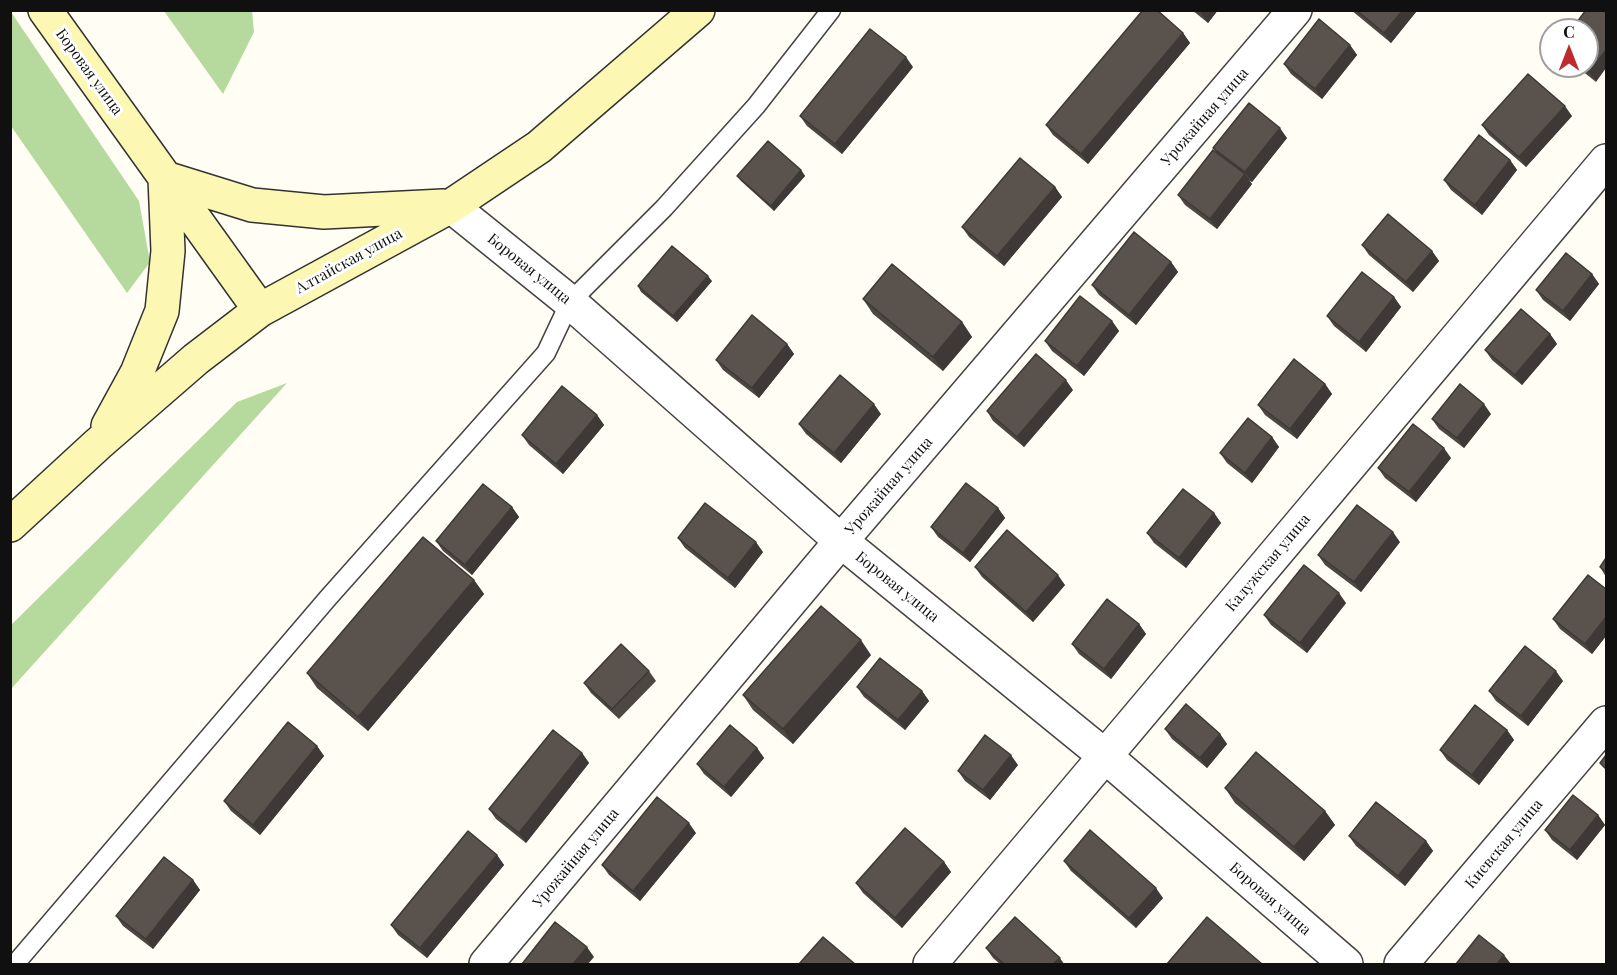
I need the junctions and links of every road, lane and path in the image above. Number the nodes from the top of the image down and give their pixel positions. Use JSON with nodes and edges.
{"nodes":[{"id":1,"x":45,"y":10,"type":"edge"},
{"id":2,"x":698,"y":10,"type":"edge"},
{"id":3,"x":831,"y":10,"type":"edge"},
{"id":4,"x":1295,"y":10,"type":"edge"},
{"id":5,"x":1606,"y":161,"type":"edge"},
{"id":6,"x":165,"y":178,"type":"junction"},
{"id":7,"x":451,"y":206,"type":"junction"},
{"id":8,"x":570,"y":302,"type":"junction"},
{"id":9,"x":260,"y":310,"type":"junction"},
{"id":10,"x":98,"y":444,"type":"junction"},
{"id":11,"x":10,"y":525,"type":"edge"},
{"id":12,"x":841,"y":541,"type":"junction"},
{"id":13,"x":1606,"y":723,"type":"edge"},
{"id":14,"x":1105,"y":756,"type":"junction"},
{"id":15,"x":15,"y":964,"type":"edge"},
{"id":16,"x":486,"y":964,"type":"edge"},
{"id":17,"x":930,"y":964,"type":"edge"},
{"id":18,"x":1346,"y":964,"type":"edge"},
{"id":19,"x":1401,"y":964,"type":"edge"}],
"edges":[{"from":1,"to":6,"type":"street","name":"Боровая улица"},
{"from":2,"to":7,"type":"street","name":"Алтайская улица"},
{"from":3,"to":8,"type":"lane"},
{"from":4,"to":12,"type":"street","name":"Урожайная улица"},
{"from":5,"to":14,"type":"street","name":"Калужская улица"},
{"from":6,"to":7,"type":"street"},
{"from":6,"to":9,"type":"street","name":"Боровая улица"},
{"from":6,"to":10,"type":"street"},
{"from":7,"to":8,"type":"street","name":"Боровая улица"},
{"from":7,"to":9,"type":"street","name":"Алтайская улица"},
{"from":8,"to":12,"type":"street","name":"Боровая улица"},
{"from":8,"to":15,"type":"lane"},
{"from":9,"to":10,"type":"street","name":"Алтайская улица"},
{"from":10,"to":11,"type":"street","name":"Алтайская улица"},
{"from":12,"to":14,"type":"street","name":"Боровая улица"},
{"from":12,"to":16,"type":"street","name":"Урожайная улица"},
{"from":13,"to":19,"type":"street","name":"Киевская улица"},
{"from":14,"to":17,"type":"street","name":"Калужская улица"},
{"from":14,"to":18,"type":"street","name":"Боровая улица"}]}
